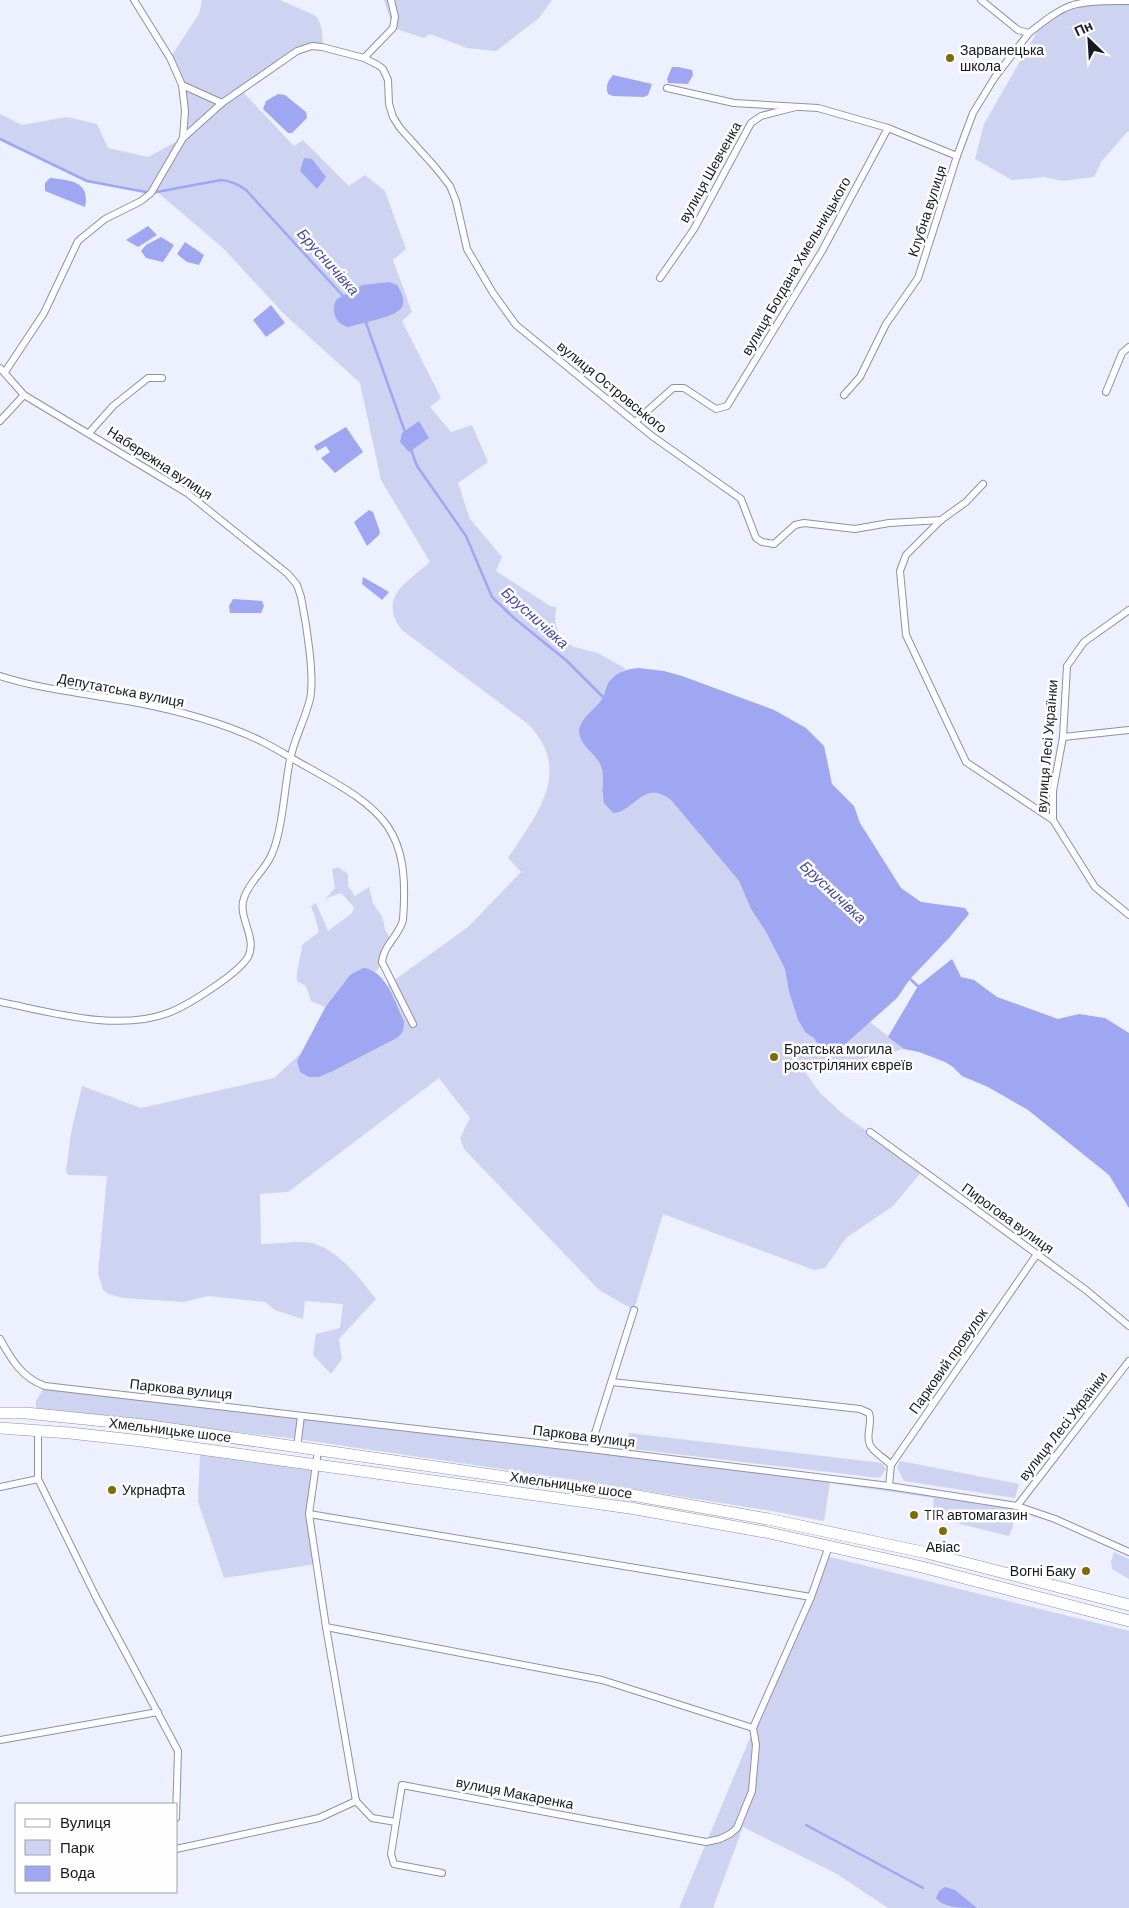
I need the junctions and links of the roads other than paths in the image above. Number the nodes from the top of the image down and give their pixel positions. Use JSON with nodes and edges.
{"nodes":[{"id":1,"x":134,"y":0,"type":"edge"},
{"id":2,"x":391,"y":0,"type":"edge"},
{"id":3,"x":981,"y":0,"type":"edge"},
{"id":4,"x":1129,"y":1,"type":"edge"},
{"id":5,"x":1029,"y":33,"type":"junction"},
{"id":6,"x":364,"y":58,"type":"junction"},
{"id":7,"x":182,"y":85,"type":"junction"},
{"id":8,"x":667,"y":88,"type":"dead end"},
{"id":9,"x":222,"y":103,"type":"junction"},
{"id":10,"x":802,"y":106,"type":"junction"},
{"id":11,"x":888,"y":128,"type":"junction"},
{"id":12,"x":183,"y":138,"type":"junction"},
{"id":13,"x":958,"y":156,"type":"junction"},
{"id":14,"x":660,"y":278,"type":"dead end"},
{"id":15,"x":1129,"y":347,"type":"edge"},
{"id":16,"x":2,"y":370,"type":"edge"},
{"id":17,"x":162,"y":378,"type":"dead end"},
{"id":18,"x":1106,"y":392,"type":"dead end"},
{"id":19,"x":24,"y":395,"type":"junction"},
{"id":20,"x":844,"y":395,"type":"dead end"},
{"id":21,"x":0,"y":421,"type":"edge"},
{"id":22,"x":635,"y":422,"type":"junction"},
{"id":23,"x":89,"y":433,"type":"junction"},
{"id":24,"x":983,"y":484,"type":"dead end"},
{"id":25,"x":941,"y":520,"type":"junction"},
{"id":26,"x":1129,"y":610,"type":"edge"},
{"id":27,"x":0,"y":676,"type":"edge"},
{"id":28,"x":1129,"y":730,"type":"edge"},
{"id":29,"x":1063,"y":737,"type":"junction"},
{"id":30,"x":290,"y":758,"type":"junction"},
{"id":31,"x":1053,"y":820,"type":"junction"},
{"id":32,"x":1129,"y":915,"type":"edge"},
{"id":33,"x":0,"y":1002,"type":"edge"},
{"id":34,"x":413,"y":1024,"type":"dead end"},
{"id":35,"x":870,"y":1132,"type":"dead end"},
{"id":36,"x":1037,"y":1254,"type":"junction"},
{"id":37,"x":634,"y":1310,"type":"dead end"},
{"id":38,"x":1129,"y":1326,"type":"edge"},
{"id":39,"x":0,"y":1339,"type":"edge"},
{"id":40,"x":1129,"y":1361,"type":"edge"},
{"id":41,"x":612,"y":1382,"type":"junction"},
{"id":42,"x":0,"y":1413,"type":"edge"},
{"id":43,"x":39,"y":1415,"type":"junction"},
{"id":44,"x":301,"y":1416,"type":"junction"},
{"id":45,"x":0,"y":1428,"type":"edge"},
{"id":46,"x":38,"y":1430,"type":"junction"},
{"id":47,"x":296,"y":1447,"type":"junction"},
{"id":48,"x":590,"y":1449,"type":"junction"},
{"id":49,"x":318,"y":1450,"type":"junction"},
{"id":50,"x":316,"y":1464,"type":"junction"},
{"id":51,"x":891,"y":1465,"type":"junction"},
{"id":52,"x":38,"y":1479,"type":"junction"},
{"id":53,"x":889,"y":1486,"type":"junction"},
{"id":54,"x":0,"y":1487,"type":"edge"},
{"id":55,"x":1017,"y":1506,"type":"junction"},
{"id":56,"x":309,"y":1514,"type":"junction"},
{"id":57,"x":829,"y":1546,"type":"junction"},
{"id":58,"x":1129,"y":1552,"type":"edge"},
{"id":59,"x":811,"y":1597,"type":"junction"},
{"id":60,"x":1129,"y":1605,"type":"edge"},
{"id":61,"x":1129,"y":1621,"type":"edge"},
{"id":62,"x":326,"y":1627,"type":"junction"},
{"id":63,"x":158,"y":1712,"type":"junction"},
{"id":64,"x":753,"y":1728,"type":"junction"},
{"id":65,"x":0,"y":1740,"type":"edge"},
{"id":66,"x":356,"y":1801,"type":"junction"},
{"id":67,"x":176,"y":1803,"type":"edge"},
{"id":68,"x":396,"y":1822,"type":"junction"},
{"id":69,"x":178,"y":1849,"type":"edge"},
{"id":70,"x":442,"y":1873,"type":"dead end"}],
"edges":[{"from":1,"to":7,"type":"street"},
{"from":2,"to":6,"type":"street"},
{"from":3,"to":5,"type":"street"},
{"from":4,"to":5,"type":"street","name":"Клубна вулиця"},
{"from":5,"to":13,"type":"street","name":"Клубна вулиця"},
{"from":6,"to":9,"type":"street"},
{"from":6,"to":22,"type":"street","name":"вулиця Островського"},
{"from":7,"to":9,"type":"street"},
{"from":7,"to":12,"type":"street"},
{"from":8,"to":10,"type":"street"},
{"from":9,"to":12,"type":"street"},
{"from":10,"to":11,"type":"street"},
{"from":10,"to":14,"type":"street","name":"вулиця Шевченка"},
{"from":11,"to":13,"type":"street"},
{"from":11,"to":22,"type":"street","name":"вулиця Богдана Хмельницького"},
{"from":12,"to":16,"type":"street"},
{"from":13,"to":20,"type":"street","name":"Клубна вулиця"},
{"from":15,"to":18,"type":"street"},
{"from":16,"to":19,"type":"street"},
{"from":17,"to":23,"type":"street"},
{"from":19,"to":21,"type":"street"},
{"from":19,"to":23,"type":"street","name":"Набережна вулиця"},
{"from":22,"to":25,"type":"street","name":"вулиця Островського"},
{"from":23,"to":30,"type":"street","name":"Набережна вулиця"},
{"from":24,"to":25,"type":"street"},
{"from":25,"to":31,"type":"street"},
{"from":26,"to":29,"type":"street","name":"вулиця Лесі Українки"},
{"from":27,"to":30,"type":"street","name":"Депутатська вулиця"},
{"from":28,"to":29,"type":"street"},
{"from":29,"to":31,"type":"street","name":"вулиця Лесі Українки"},
{"from":30,"to":33,"type":"street"},
{"from":30,"to":34,"type":"street","name":"Депутатська вулиця"},
{"from":31,"to":32,"type":"street","name":"вулиця Лесі Українки"},
{"from":35,"to":36,"type":"street","name":"Пирогова вулиця"},
{"from":36,"to":38,"type":"street","name":"Пирогова вулиця"},
{"from":36,"to":51,"type":"street","name":"Парковий провулок"},
{"from":37,"to":41,"type":"street"},
{"from":39,"to":44,"type":"street","name":"Паркова вулиця"},
{"from":40,"to":55,"type":"street","name":"вулиця Лесі Українки"},
{"from":41,"to":48,"type":"street"},
{"from":41,"to":51,"type":"street"},
{"from":42,"to":43,"type":"highway","name":"Хмельницьке шосе"},
{"from":43,"to":46,"type":"highway"},
{"from":43,"to":47,"type":"highway","name":"Хмельницьке шосе"},
{"from":44,"to":47,"type":"street"},
{"from":44,"to":48,"type":"street","name":"Паркова вулиця"},
{"from":45,"to":46,"type":"highway","name":"Хмельницьке шосе"},
{"from":46,"to":50,"type":"highway","name":"Хмельницьке шосе"},
{"from":46,"to":52,"type":"street"},
{"from":47,"to":49,"type":"highway","name":"Хмельницьке шосе"},
{"from":48,"to":53,"type":"street","name":"Паркова вулиця"},
{"from":49,"to":50,"type":"street"},
{"from":49,"to":60,"type":"highway","name":"Хмельницьке шосе"},
{"from":50,"to":56,"type":"street"},
{"from":50,"to":57,"type":"highway","name":"Хмельницьке шосе"},
{"from":51,"to":53,"type":"street","name":"Парковий провулок"},
{"from":52,"to":54,"type":"street"},
{"from":52,"to":63,"type":"street"},
{"from":53,"to":55,"type":"street","name":"Паркова вулиця"},
{"from":55,"to":58,"type":"street","name":"Паркова вулиця"},
{"from":56,"to":59,"type":"street"},
{"from":56,"to":62,"type":"street"},
{"from":57,"to":59,"type":"street"},
{"from":57,"to":61,"type":"highway","name":"Хмельницьке шосе"},
{"from":59,"to":64,"type":"street"},
{"from":62,"to":64,"type":"street"},
{"from":62,"to":66,"type":"street"},
{"from":63,"to":65,"type":"street"},
{"from":63,"to":67,"type":"street"},
{"from":64,"to":68,"type":"street","name":"вулиця Макаренка"},
{"from":66,"to":68,"type":"street"},
{"from":66,"to":69,"type":"street"},
{"from":68,"to":70,"type":"street"}]}
